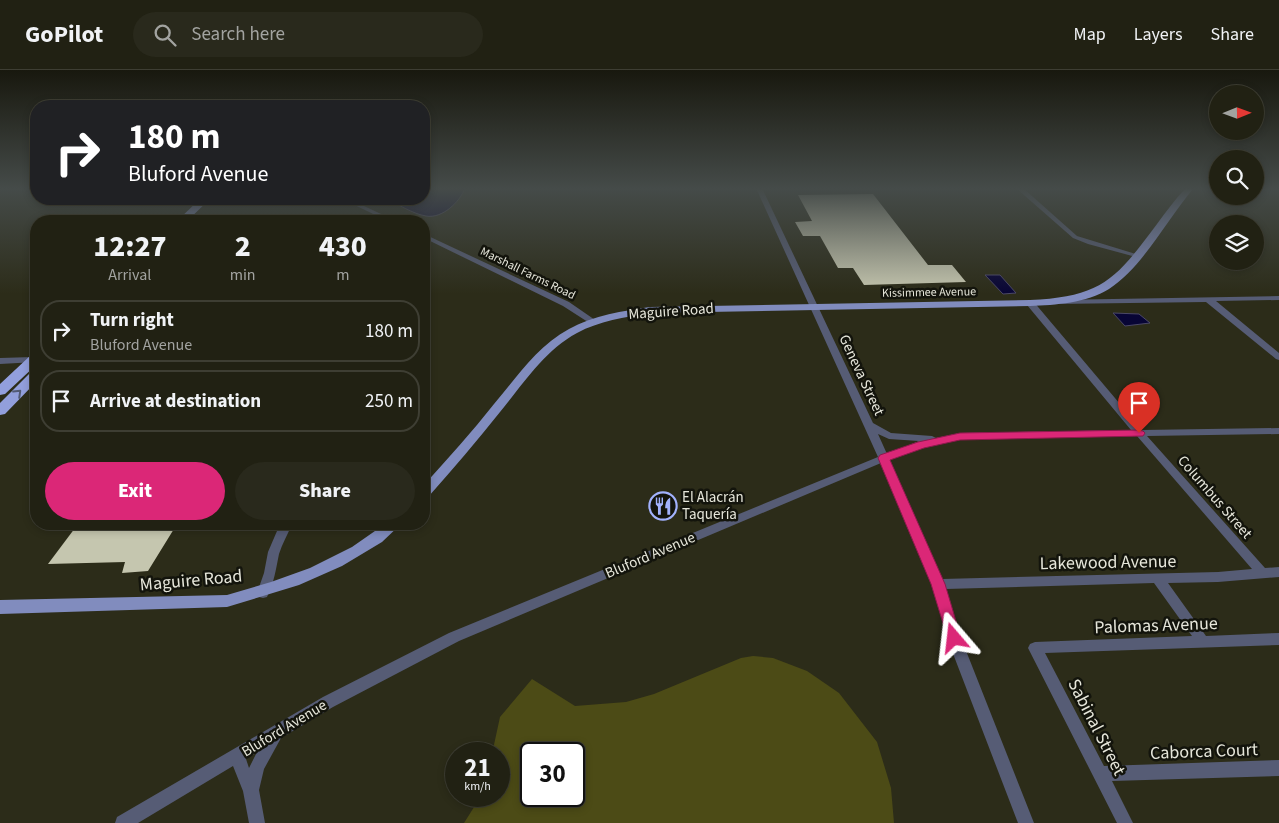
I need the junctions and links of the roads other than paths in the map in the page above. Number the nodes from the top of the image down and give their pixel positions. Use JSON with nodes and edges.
{"nodes":[{"id":1,"x":775,"y":223,"type":"edge"},
{"id":2,"x":1059,"y":223,"type":"edge"},
{"id":3,"x":1161,"y":223,"type":"edge"},
{"id":4,"x":430,"y":239,"type":"edge"},
{"id":5,"x":1136,"y":255,"type":"junction"},
{"id":6,"x":1090,"y":293,"type":"junction"},
{"id":7,"x":1279,"y":298,"type":"edge"},
{"id":8,"x":1209,"y":300,"type":"junction"},
{"id":9,"x":1046,"y":302,"type":"junction"},
{"id":10,"x":1114,"y":302,"type":"junction"},
{"id":11,"x":1135,"y":302,"type":"junction"},
{"id":12,"x":1030,"y":303,"type":"junction"},
{"id":13,"x":813,"y":306,"type":"junction"},
{"id":14,"x":594,"y":322,"type":"junction"},
{"id":15,"x":1277,"y":353,"type":"edge"},
{"id":16,"x":30,"y":359,"type":"edge"},
{"id":17,"x":0,"y":361,"type":"edge"},
{"id":18,"x":30,"y":364,"type":"edge"},
{"id":19,"x":30,"y":382,"type":"edge"},
{"id":20,"x":0,"y":391,"type":"edge"},
{"id":21,"x":0,"y":411,"type":"edge"},
{"id":22,"x":869,"y":424,"type":"junction"},
{"id":23,"x":1279,"y":430,"type":"edge"},
{"id":24,"x":1139,"y":433,"type":"junction"},
{"id":25,"x":943,"y":439,"type":"junction"},
{"id":26,"x":884,"y":458,"type":"junction"},
{"id":27,"x":430,"y":486,"type":"edge"},
{"id":28,"x":283,"y":530,"type":"edge"},
{"id":29,"x":385,"y":530,"type":"edge"},
{"id":30,"x":1262,"y":572,"type":"junction"},
{"id":31,"x":1279,"y":572,"type":"edge"},
{"id":32,"x":1157,"y":578,"type":"junction"},
{"id":33,"x":938,"y":584,"type":"junction"},
{"id":34,"x":263,"y":593,"type":"junction"},
{"id":35,"x":1,"y":608,"type":"edge"},
{"id":36,"x":1279,"y":639,"type":"edge"},
{"id":37,"x":1202,"y":642,"type":"junction"},
{"id":38,"x":1035,"y":648,"type":"joint"},
{"id":39,"x":276,"y":734,"type":"junction"},
{"id":40,"x":237,"y":756,"type":"junction"},
{"id":41,"x":1279,"y":768,"type":"edge"},
{"id":42,"x":1100,"y":774,"type":"junction"},
{"id":43,"x":251,"y":791,"type":"junction"},
{"id":44,"x":124,"y":823,"type":"edge"},
{"id":45,"x":257,"y":823,"type":"edge"},
{"id":46,"x":1026,"y":823,"type":"edge"},
{"id":47,"x":1125,"y":823,"type":"edge"}],
"edges":[{"from":1,"to":13,"type":"street","name":"Geneva Street"},
{"from":2,"to":5,"type":"street"},
{"from":3,"to":5,"type":"main road"},
{"from":4,"to":14,"type":"street","name":"Marshall Farms Road"},
{"from":5,"to":6,"type":"main road"},
{"from":6,"to":9,"type":"main road","name":"Kissimmee Avenue"},
{"from":6,"to":10,"type":"street"},
{"from":6,"to":11,"type":"street","name":"Kissimmee Avenue"},
{"from":7,"to":8,"type":"street","name":"Kissimmee Avenue"},
{"from":8,"to":11,"type":"street","name":"Kissimmee Avenue"},
{"from":8,"to":15,"type":"street"},
{"from":9,"to":10,"type":"street","name":"Kissimmee Avenue"},
{"from":9,"to":12,"type":"main road","name":"Kissimmee Avenue"},
{"from":10,"to":11,"type":"street","name":"Kissimmee Avenue"},
{"from":12,"to":13,"type":"main road","name":"Kissimmee Avenue"},
{"from":12,"to":24,"type":"street","name":"Columbus Street"},
{"from":13,"to":14,"type":"main road","name":"Maguire Road"},
{"from":13,"to":22,"type":"street","name":"Geneva Street"},
{"from":14,"to":27,"type":"main road","name":"Maguire Road"},
{"from":16,"to":17,"type":"street"},
{"from":18,"to":20,"type":"highway"},
{"from":21,"to":19,"type":"highway","one_way":true},
{"from":22,"to":25,"type":"street"},
{"from":22,"to":26,"type":"street","name":"Geneva Street"},
{"from":23,"to":24,"type":"street","name":"Bluford Avenue"},
{"from":24,"to":25,"type":"street","name":"Bluford Avenue"},
{"from":24,"to":30,"type":"street","name":"Columbus Street"},
{"from":25,"to":26,"type":"street","name":"Bluford Avenue"},
{"from":26,"to":33,"type":"street","name":"Geneva Street"},
{"from":26,"to":39,"type":"street","name":"Bluford Avenue"},
{"from":28,"to":34,"type":"street"},
{"from":29,"to":34,"type":"main road","name":"Maguire Road"},
{"from":30,"to":31,"type":"street","name":"Lakewood Avenue"},
{"from":30,"to":32,"type":"street","name":"Lakewood Avenue"},
{"from":32,"to":33,"type":"street","name":"Lakewood Avenue"},
{"from":32,"to":37,"type":"street"},
{"from":33,"to":46,"type":"street","name":"Geneva Street"},
{"from":34,"to":35,"type":"main road","name":"Maguire Road"},
{"from":36,"to":37,"type":"street","name":"Palomas Avenue"},
{"from":37,"to":38,"type":"street","name":"Palomas Avenue"},
{"from":38,"to":42,"type":"street","name":"Sabinal Street"},
{"from":39,"to":40,"type":"street","name":"Bluford Avenue"},
{"from":39,"to":43,"type":"street"},
{"from":40,"to":43,"type":"street"},
{"from":40,"to":44,"type":"street","name":"Bluford Avenue"},
{"from":41,"to":42,"type":"street","name":"Caborca Court"},
{"from":42,"to":47,"type":"street","name":"Sabinal Street"},
{"from":43,"to":45,"type":"street"}]}
